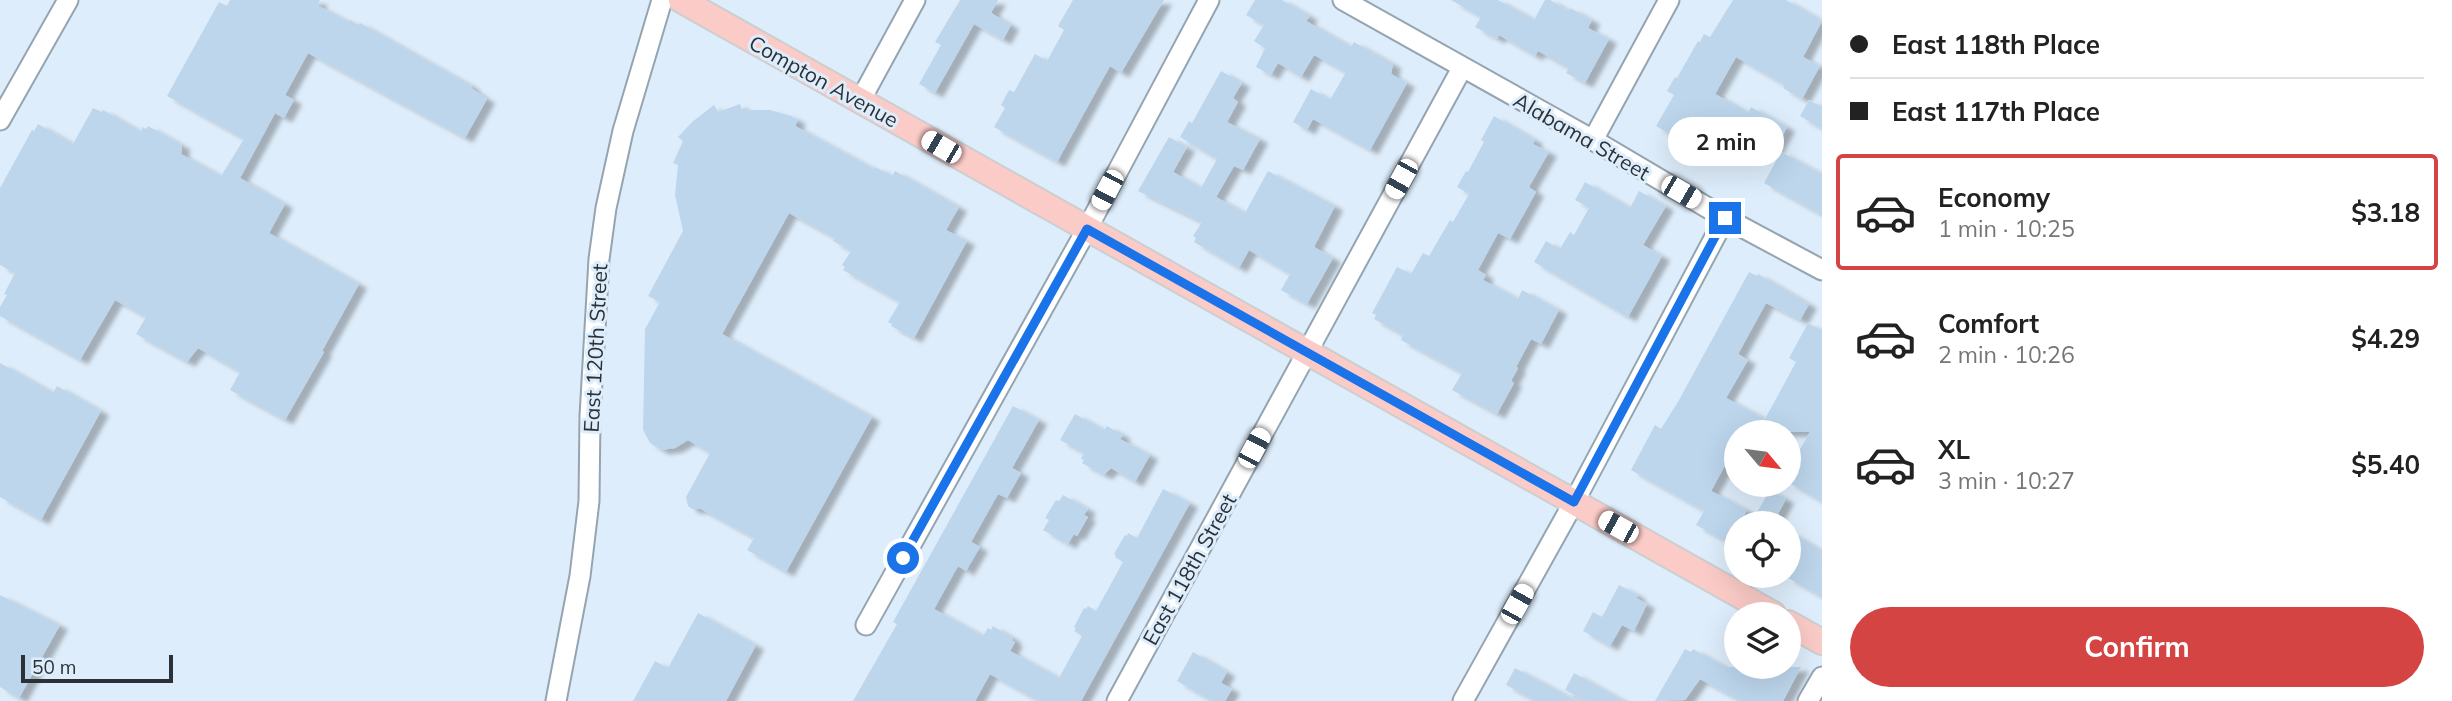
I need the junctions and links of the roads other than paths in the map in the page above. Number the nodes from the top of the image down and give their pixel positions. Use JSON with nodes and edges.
{"nodes":[{"id":1,"x":68,"y":0,"type":"edge"},
{"id":2,"x":662,"y":0,"type":"edge"},
{"id":3,"x":681,"y":0,"type":"edge"},
{"id":4,"x":915,"y":0,"type":"edge"},
{"id":5,"x":1209,"y":0,"type":"edge"},
{"id":6,"x":1343,"y":0,"type":"edge"},
{"id":7,"x":1669,"y":0,"type":"edge"},
{"id":8,"x":1462,"y":68,"type":"junction"},
{"id":9,"x":860,"y":101,"type":"junction"},
{"id":10,"x":0,"y":120,"type":"edge"},
{"id":11,"x":1593,"y":141,"type":"junction"},
{"id":12,"x":1725,"y":218,"type":"junction"},
{"id":13,"x":1087,"y":229,"type":"junction"},
{"id":14,"x":1822,"y":270,"type":"edge"},
{"id":15,"x":1307,"y":352,"type":"junction"},
{"id":16,"x":1574,"y":502,"type":"junction"},
{"id":17,"x":1752,"y":602,"type":"edge"},
{"id":18,"x":866,"y":625,"type":"dead end"},
{"id":19,"x":1801,"y":630,"type":"edge"},
{"id":20,"x":1822,"y":642,"type":"edge"},
{"id":21,"x":1822,"y":677,"type":"edge"},
{"id":22,"x":556,"y":701,"type":"edge"},
{"id":23,"x":1117,"y":701,"type":"edge"},
{"id":24,"x":1463,"y":701,"type":"edge"},
{"id":25,"x":1808,"y":701,"type":"edge"}],
"edges":[{"from":1,"to":10,"type":"street"},
{"from":2,"to":22,"type":"street","name":"East 120th Street"},
{"from":3,"to":9,"type":"main road","name":"Compton Avenue"},
{"from":4,"to":9,"type":"street"},
{"from":5,"to":13,"type":"street"},
{"from":6,"to":8,"type":"street","name":"Alabama Street"},
{"from":7,"to":11,"type":"street"},
{"from":8,"to":11,"type":"street","name":"Alabama Street"},
{"from":8,"to":15,"type":"street","name":"East 118th Street"},
{"from":9,"to":13,"type":"main road","name":"Compton Avenue"},
{"from":11,"to":12,"type":"street","name":"Alabama Street"},
{"from":12,"to":14,"type":"street","name":"Alabama Street"},
{"from":12,"to":16,"type":"street"},
{"from":13,"to":15,"type":"main road","name":"Compton Avenue"},
{"from":13,"to":18,"type":"street"},
{"from":15,"to":16,"type":"main road","name":"Compton Avenue"},
{"from":15,"to":23,"type":"street","name":"East 118th Street"},
{"from":16,"to":17,"type":"main road","name":"Compton Avenue"},
{"from":16,"to":24,"type":"street"},
{"from":19,"to":20,"type":"main road"},
{"from":21,"to":25,"type":"street"}]}
